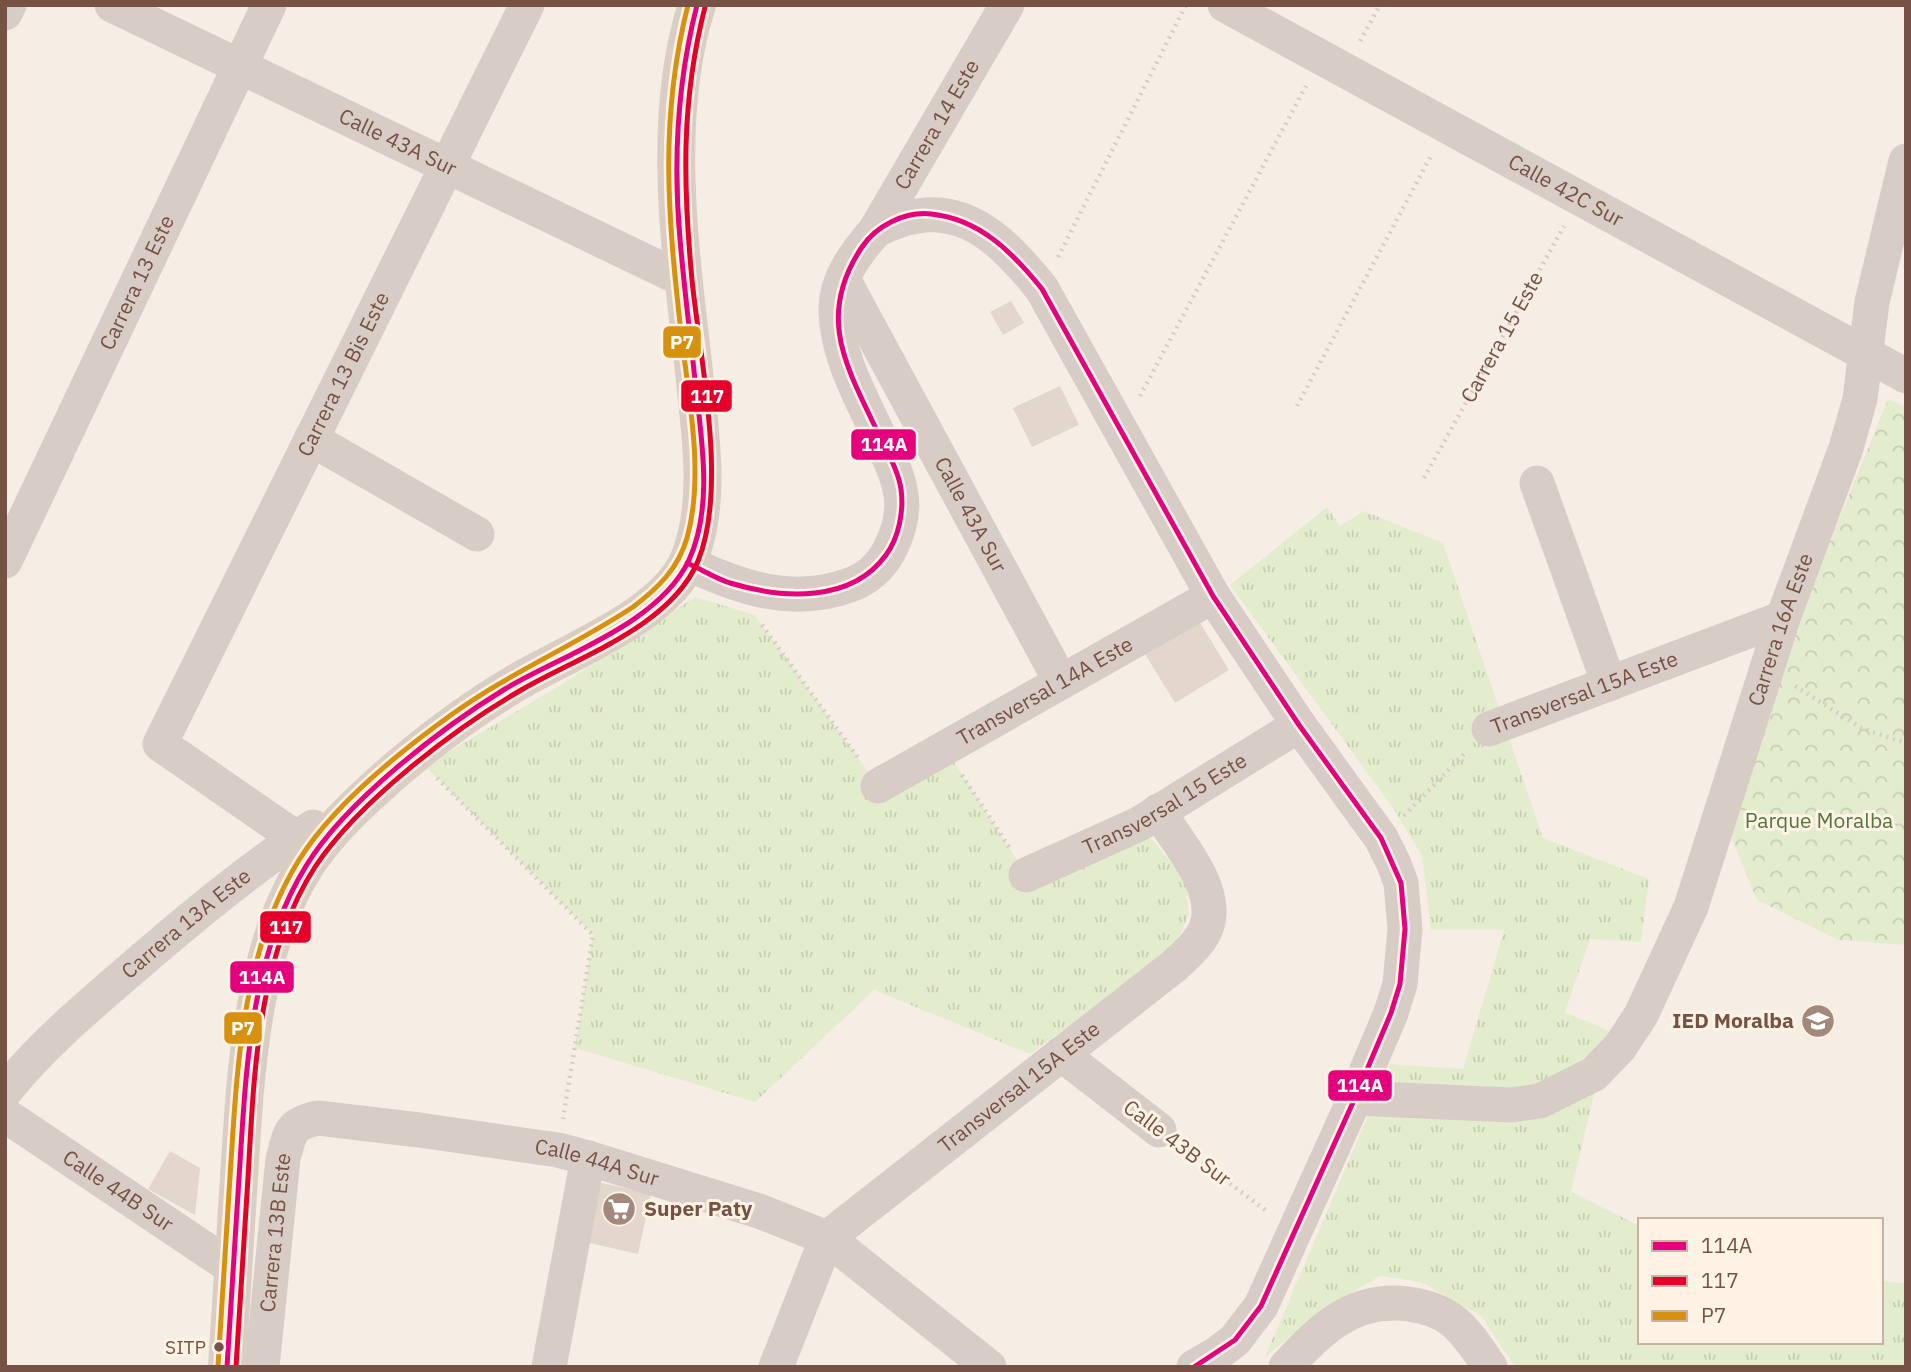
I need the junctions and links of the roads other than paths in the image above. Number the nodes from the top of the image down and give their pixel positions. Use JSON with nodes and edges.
{"nodes":[{"id":1,"x":9,"y":5,"type":"edge"},
{"id":2,"x":112,"y":5,"type":"edge"},
{"id":3,"x":269,"y":5,"type":"edge"},
{"id":4,"x":527,"y":5,"type":"edge"},
{"id":5,"x":698,"y":5,"type":"edge"},
{"id":6,"x":1007,"y":5,"type":"edge"},
{"id":7,"x":1225,"y":5,"type":"edge"},
{"id":8,"x":5,"y":13,"type":"edge"},
{"id":9,"x":239,"y":66,"type":"junction"},
{"id":10,"x":1906,"y":161,"type":"edge"},
{"id":11,"x":447,"y":166,"type":"junction"},
{"id":12,"x":875,"y":232,"type":"junction"},
{"id":13,"x":843,"y":279,"type":"junction"},
{"id":14,"x":684,"y":280,"type":"junction"},
{"id":15,"x":1866,"y":354,"type":"junction"},
{"id":16,"x":1906,"y":376,"type":"edge"},
{"id":17,"x":311,"y":439,"type":"junction"},
{"id":18,"x":1537,"y":483,"type":"dead end"},
{"id":19,"x":477,"y":534,"type":"dead end"},
{"id":20,"x":5,"y":561,"type":"edge"},
{"id":21,"x":687,"y":563,"type":"junction"},
{"id":22,"x":1213,"y":596,"type":"junction"},
{"id":23,"x":1783,"y":618,"type":"junction"},
{"id":24,"x":1061,"y":682,"type":"junction"},
{"id":25,"x":1609,"y":684,"type":"junction"},
{"id":26,"x":1299,"y":725,"type":"junction"},
{"id":27,"x":1489,"y":729,"type":"road end"},
{"id":28,"x":399,"y":766,"type":"junction"},
{"id":29,"x":878,"y":786,"type":"road end"},
{"id":30,"x":1158,"y":811,"type":"junction"},
{"id":31,"x":296,"y":838,"type":"junction"},
{"id":32,"x":1026,"y":875,"type":"road end"},
{"id":33,"x":1061,"y":1054,"type":"junction"},
{"id":34,"x":5,"y":1091,"type":"edge"},
{"id":35,"x":1355,"y":1098,"type":"junction"},
{"id":36,"x":5,"y":1115,"type":"edge"},
{"id":37,"x":318,"y":1118,"type":"joint"},
{"id":38,"x":1159,"y":1130,"type":"road end"},
{"id":39,"x":573,"y":1154,"type":"junction"},
{"id":40,"x":827,"y":1238,"type":"junction"},
{"id":41,"x":233,"y":1268,"type":"junction"},
{"id":42,"x":1303,"y":1360,"type":"edge"},
{"id":43,"x":227,"y":1367,"type":"edge"},
{"id":44,"x":262,"y":1367,"type":"edge"},
{"id":45,"x":549,"y":1367,"type":"edge"},
{"id":46,"x":776,"y":1367,"type":"edge"},
{"id":47,"x":989,"y":1367,"type":"edge"},
{"id":48,"x":1194,"y":1367,"type":"edge"},
{"id":49,"x":1490,"y":1367,"type":"edge"}],
"edges":[{"from":1,"to":8,"type":"street"},
{"from":2,"to":9,"type":"street","name":"Calle 43A Sur"},
{"from":3,"to":9,"type":"street","name":"Carrera 13 Este"},
{"from":4,"to":11,"type":"street","name":"Carrera 13 Bis Este"},
{"from":5,"to":14,"type":"main road"},
{"from":6,"to":12,"type":"street","name":"Carrera 14 Este"},
{"from":7,"to":15,"type":"street","name":"Calle 42C Sur"},
{"from":9,"to":11,"type":"street","name":"Calle 43A Sur"},
{"from":9,"to":20,"type":"street","name":"Carrera 13 Este"},
{"from":10,"to":15,"type":"street","name":"Carrera 16A Este"},
{"from":11,"to":14,"type":"street","name":"Calle 43A Sur"},
{"from":11,"to":17,"type":"street","name":"Carrera 13 Bis Este"},
{"from":12,"to":13,"type":"street","name":"Carrera 14 Este"},
{"from":12,"to":22,"type":"street"},
{"from":13,"to":21,"type":"street"},
{"from":13,"to":24,"type":"street","name":"Calle 43A Sur"},
{"from":14,"to":21,"type":"main road"},
{"from":15,"to":16,"type":"street","name":"Calle 42C Sur"},
{"from":15,"to":23,"type":"street","name":"Carrera 16A Este"},
{"from":17,"to":19,"type":"street"},
{"from":17,"to":31,"type":"street","name":"Carrera 13 Bis Este"},
{"from":18,"to":25,"type":"street"},
{"from":21,"to":28,"type":"main road"},
{"from":22,"to":24,"type":"street","name":"Transversal 14A Este"},
{"from":22,"to":26,"type":"street"},
{"from":23,"to":25,"type":"street","name":"Transversal 15A Este"},
{"from":23,"to":35,"type":"street","name":"Carrera 16A Este"},
{"from":24,"to":29,"type":"street","name":"Transversal 14A Este"},
{"from":25,"to":27,"type":"street","name":"Transversal 15A Este"},
{"from":26,"to":30,"type":"street","name":"Transversal 15 Este"},
{"from":26,"to":35,"type":"street"},
{"from":28,"to":31,"type":"street","name":"Carrera 13A Este"},
{"from":28,"to":41,"type":"main road"},
{"from":30,"to":32,"type":"street","name":"Transversal 15 Este"},
{"from":30,"to":33,"type":"street","name":"Transversal 15A Este"},
{"from":31,"to":34,"type":"street","name":"Carrera 13A Este"},
{"from":33,"to":38,"type":"street","name":"Calle 43B Sur"},
{"from":33,"to":40,"type":"street","name":"Transversal 15A Este"},
{"from":35,"to":48,"type":"street"},
{"from":36,"to":41,"type":"street","name":"Calle 44B Sur"},
{"from":37,"to":39,"type":"street","name":"Calle 44A Sur"},
{"from":37,"to":44,"type":"street","name":"Carrera 13B Este"},
{"from":39,"to":40,"type":"street","name":"Calle 44A Sur"},
{"from":39,"to":45,"type":"street"},
{"from":40,"to":46,"type":"street"},
{"from":40,"to":47,"type":"street","name":"Calle 44A Sur"},
{"from":41,"to":43,"type":"main road"},
{"from":42,"to":49,"type":"street"}]}
